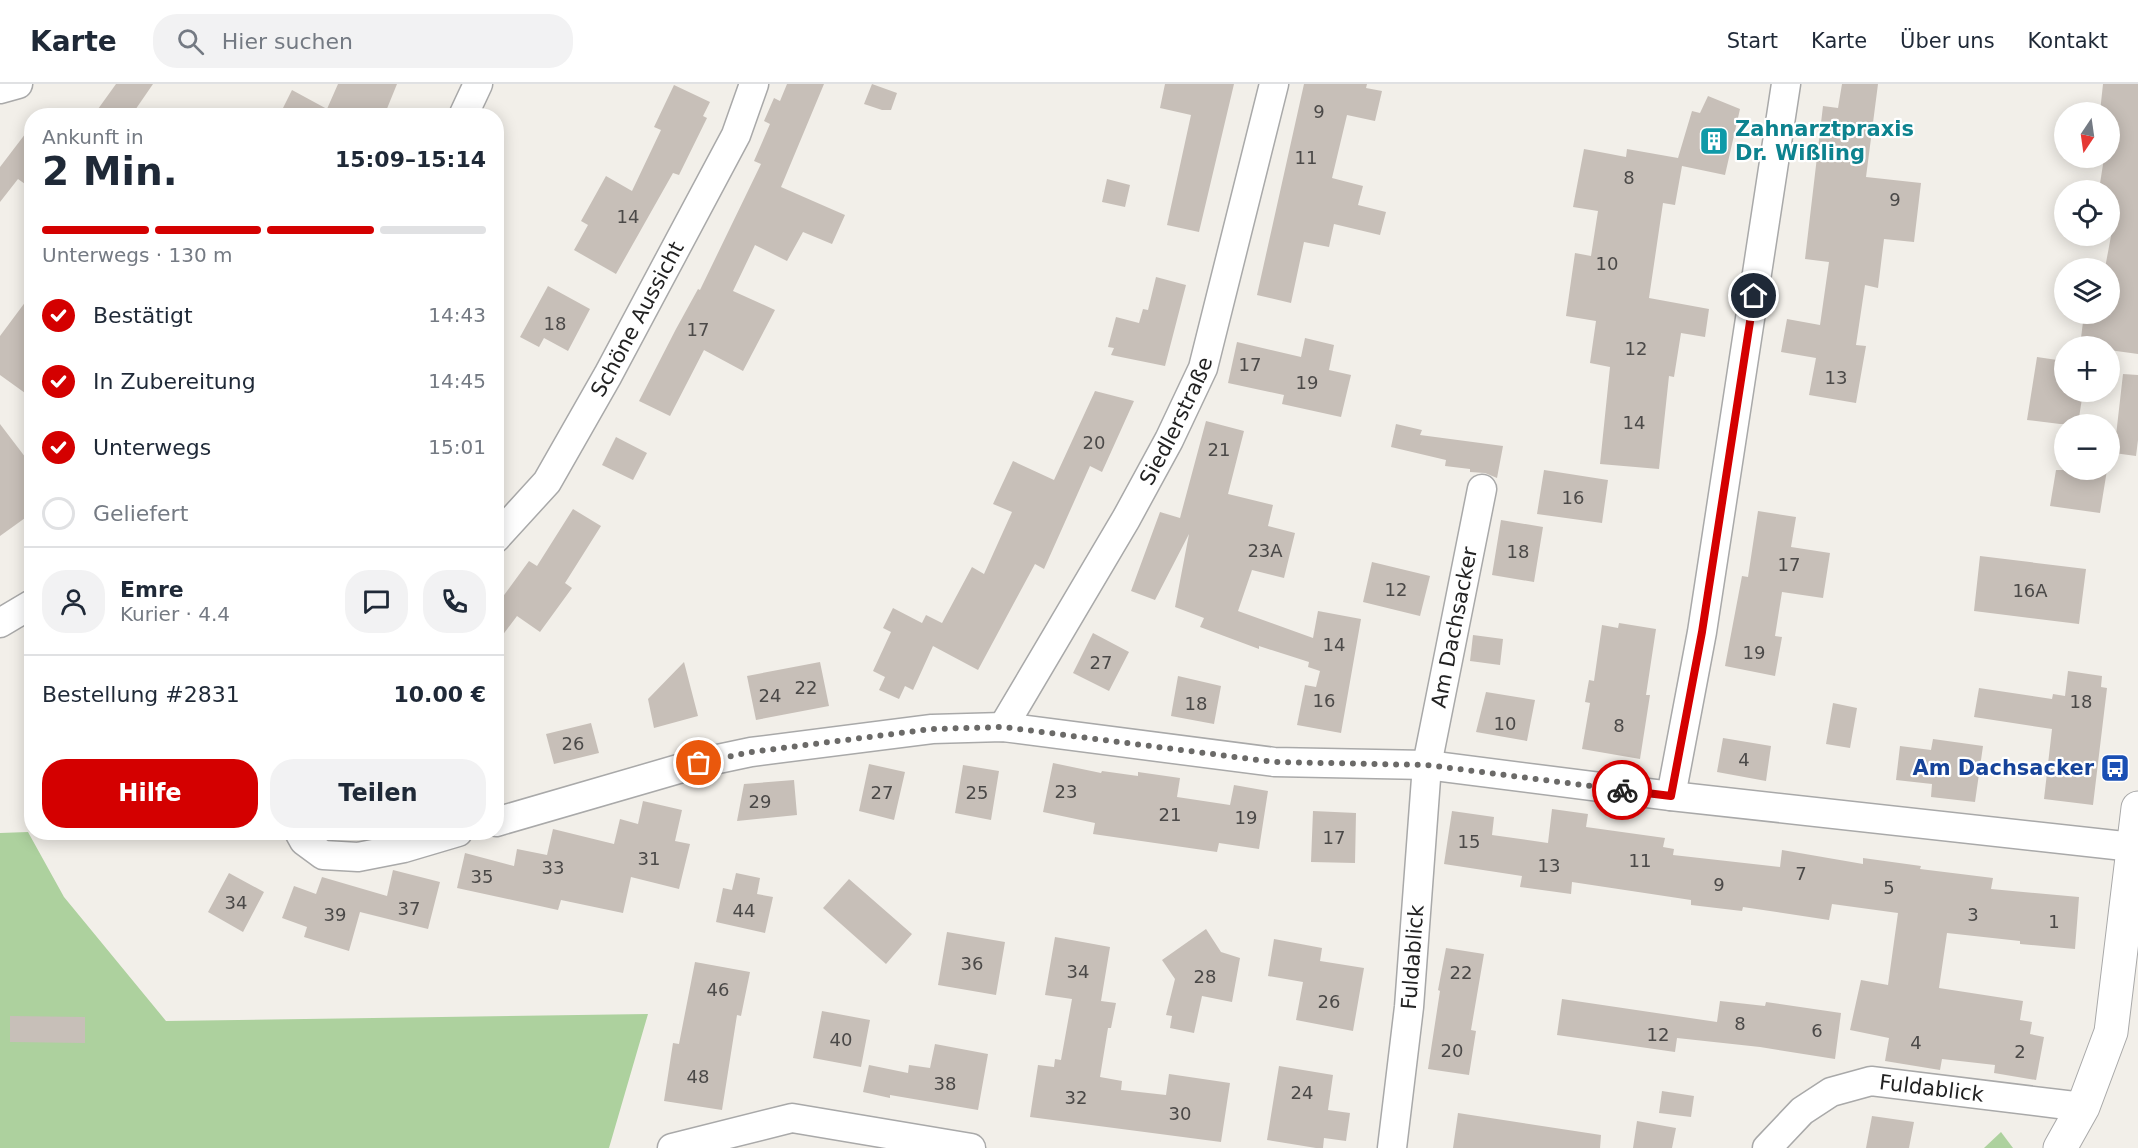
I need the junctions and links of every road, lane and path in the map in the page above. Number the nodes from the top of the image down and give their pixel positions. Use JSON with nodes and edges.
{"nodes":[{"id":1,"x":18,"y":84,"type":"edge"},
{"id":2,"x":478,"y":84,"type":"edge"},
{"id":3,"x":754,"y":84,"type":"edge"},
{"id":4,"x":1274,"y":84,"type":"edge"},
{"id":5,"x":1786,"y":84,"type":"edge"},
{"id":6,"x":0,"y":89,"type":"edge"},
{"id":7,"x":467,"y":108,"type":"edge"},
{"id":8,"x":1482,"y":489,"type":"dead end"},
{"id":9,"x":504,"y":529,"type":"edge"},
{"id":10,"x":24,"y":609,"type":"edge"},
{"id":11,"x":0,"y":623,"type":"edge"},
{"id":12,"x":1003,"y":727,"type":"junction"},
{"id":13,"x":1427,"y":765,"type":"junction"},
{"id":14,"x":1671,"y":796,"type":"junction"},
{"id":15,"x":2138,"y":808,"type":"edge"},
{"id":16,"x":504,"y":820,"type":"edge"},
{"id":17,"x":303,"y":840,"type":"edge"},
{"id":18,"x":432,"y":840,"type":"edge"},
{"id":19,"x":2133,"y":847,"type":"junction"},
{"id":20,"x":2083,"y":1107,"type":"junction"},
{"id":21,"x":672,"y":1148,"type":"edge"},
{"id":22,"x":971,"y":1148,"type":"edge"},
{"id":23,"x":1392,"y":1148,"type":"edge"},
{"id":24,"x":1767,"y":1148,"type":"edge"},
{"id":25,"x":2060,"y":1148,"type":"edge"}],
"edges":[{"from":1,"to":6,"type":"street"},
{"from":2,"to":7,"type":"street"},
{"from":3,"to":9,"type":"street","name":"Schöne Aussicht"},
{"from":4,"to":12,"type":"street","name":"Siedlerstraße"},
{"from":5,"to":14,"type":"street"},
{"from":8,"to":13,"type":"street","name":"Am Dachsacker"},
{"from":10,"to":11,"type":"street"},
{"from":12,"to":13,"type":"street"},
{"from":12,"to":16,"type":"street"},
{"from":13,"to":14,"type":"street"},
{"from":13,"to":23,"type":"street","name":"Fuldablick"},
{"from":14,"to":19,"type":"street"},
{"from":15,"to":19,"type":"street"},
{"from":17,"to":18,"type":"street"},
{"from":19,"to":20,"type":"street"},
{"from":20,"to":24,"type":"street","name":"Fuldablick"},
{"from":20,"to":25,"type":"street"},
{"from":21,"to":22,"type":"street"}]}
